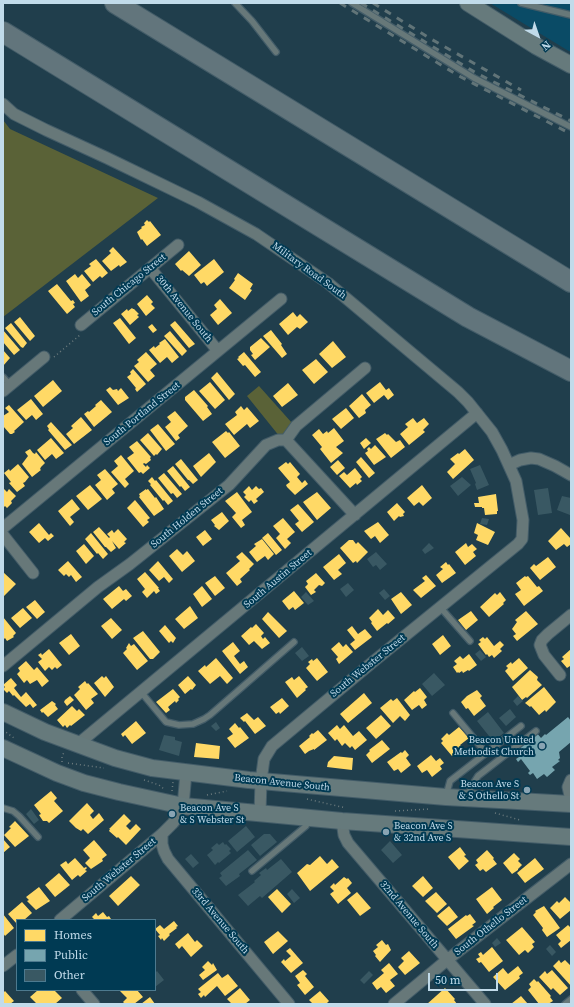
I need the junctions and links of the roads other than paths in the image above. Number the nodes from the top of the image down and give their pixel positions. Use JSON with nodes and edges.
{"nodes":[{"id":1,"x":115,"y":3,"type":"edge"},
{"id":2,"x":235,"y":3,"type":"edge"},
{"id":3,"x":352,"y":3,"type":"edge"},
{"id":4,"x":468,"y":3,"type":"edge"},
{"id":5,"x":522,"y":3,"type":"edge"},
{"id":6,"x":571,"y":15,"type":"edge"},
{"id":7,"x":7,"y":35,"type":"edge"},
{"id":8,"x":276,"y":52,"type":"dead end"},
{"id":9,"x":571,"y":65,"type":"edge"},
{"id":10,"x":3,"y":104,"type":"edge"},
{"id":11,"x":571,"y":127,"type":"edge"},
{"id":12,"x":178,"y":245,"type":"dead end"},
{"id":13,"x":150,"y":268,"type":"junction"},
{"id":14,"x":571,"y":282,"type":"edge"},
{"id":15,"x":281,"y":299,"type":"dead end"},
{"id":16,"x":81,"y":325,"type":"road end"},
{"id":17,"x":218,"y":351,"type":"junction"},
{"id":18,"x":44,"y":357,"type":"road end"},
{"id":19,"x":365,"y":368,"type":"dead end"},
{"id":20,"x":571,"y":371,"type":"edge"},
{"id":21,"x":5,"y":384,"type":"edge"},
{"id":22,"x":477,"y":413,"type":"junction"},
{"id":23,"x":286,"y":440,"type":"junction"},
{"id":24,"x":509,"y":465,"type":"junction"},
{"id":25,"x":571,"y":475,"type":"edge"},
{"id":26,"x":355,"y":515,"type":"junction"},
{"id":27,"x":3,"y":528,"type":"edge"},
{"id":28,"x":3,"y":535,"type":"edge"},
{"id":29,"x":518,"y":544,"type":"joint"},
{"id":30,"x":33,"y":573,"type":"dead end"},
{"id":31,"x":440,"y":607,"type":"junction"},
{"id":32,"x":571,"y":614,"type":"edge"},
{"id":33,"x":470,"y":641,"type":"dead end"},
{"id":34,"x":294,"y":642,"type":"dead end"},
{"id":35,"x":3,"y":666,"type":"edge"},
{"id":36,"x":560,"y":675,"type":"dead end"},
{"id":37,"x":141,"y":692,"type":"junction"},
{"id":38,"x":3,"y":712,"type":"edge"},
{"id":39,"x":453,"y":713,"type":"dead end"},
{"id":40,"x":521,"y":726,"type":"dead end"},
{"id":41,"x":536,"y":731,"type":"dead end"},
{"id":42,"x":10,"y":744,"type":"edge"},
{"id":43,"x":71,"y":748,"type":"junction"},
{"id":44,"x":486,"y":753,"type":"junction"},
{"id":45,"x":180,"y":775,"type":"junction"},
{"id":46,"x":571,"y":780,"type":"edge"},
{"id":47,"x":261,"y":781,"type":"junction"},
{"id":48,"x":446,"y":797,"type":"junction"},
{"id":49,"x":468,"y":798,"type":"junction"},
{"id":50,"x":180,"y":799,"type":"junction"},
{"id":51,"x":571,"y":800,"type":"edge"},
{"id":52,"x":571,"y":804,"type":"edge"},
{"id":53,"x":3,"y":808,"type":"edge"},
{"id":54,"x":260,"y":813,"type":"junction"},
{"id":55,"x":345,"y":814,"type":"junction"},
{"id":56,"x":309,"y":818,"type":"junction"},
{"id":57,"x":162,"y":834,"type":"junction"},
{"id":58,"x":38,"y":837,"type":"dead end"},
{"id":59,"x":571,"y":837,"type":"edge"},
{"id":60,"x":571,"y":864,"type":"edge"},
{"id":61,"x":252,"y":871,"type":"dead end"},
{"id":62,"x":61,"y":919,"type":"edge"},
{"id":63,"x":16,"y":956,"type":"edge"},
{"id":64,"x":447,"y":960,"type":"junction"},
{"id":65,"x":4,"y":964,"type":"edge"},
{"id":66,"x":83,"y":991,"type":"edge"},
{"id":67,"x":571,"y":999,"type":"edge"},
{"id":68,"x":94,"y":1004,"type":"edge"},
{"id":69,"x":289,"y":1004,"type":"edge"},
{"id":70,"x":394,"y":1004,"type":"edge"},
{"id":71,"x":485,"y":1004,"type":"edge"},
{"id":72,"x":565,"y":1004,"type":"edge"}],
"edges":[{"from":1,"to":14,"type":"highway"},
{"from":2,"to":8,"type":"lane"},
{"from":3,"to":11,"type":"lane"},
{"from":4,"to":9,"type":"main road"},
{"from":5,"to":6,"type":"lane"},
{"from":7,"to":20,"type":"highway"},
{"from":10,"to":22,"type":"street","name":"Military Road South"},
{"from":12,"to":13,"type":"street","name":"South Chicago Street"},
{"from":13,"to":16,"type":"street","name":"South Chicago Street"},
{"from":13,"to":17,"type":"street","name":"30th Avenue South"},
{"from":15,"to":17,"type":"street","name":"South Portland Street"},
{"from":17,"to":27,"type":"street","name":"South Portland Street"},
{"from":18,"to":21,"type":"street"},
{"from":19,"to":23,"type":"street"},
{"from":22,"to":24,"type":"street","name":"Military Road South"},
{"from":22,"to":26,"type":"street","name":"South Austin Street"},
{"from":23,"to":26,"type":"street"},
{"from":23,"to":35,"type":"street","name":"South Holden Street"},
{"from":24,"to":25,"type":"street"},
{"from":24,"to":29,"type":"street","name":"Military Road South"},
{"from":26,"to":37,"type":"street","name":"South Austin Street"},
{"from":28,"to":30,"type":"street"},
{"from":29,"to":31,"type":"street","name":"South Webster Street"},
{"from":31,"to":33,"type":"lane"},
{"from":31,"to":47,"type":"street","name":"South Webster Street"},
{"from":32,"to":36,"type":"street"},
{"from":34,"to":37,"type":"lane"},
{"from":37,"to":43,"type":"street","name":"South Austin Street"},
{"from":38,"to":43,"type":"main road","name":"Beacon Avenue South"},
{"from":39,"to":44,"type":"lane"},
{"from":40,"to":44,"type":"lane"},
{"from":41,"to":49,"type":"lane"},
{"from":42,"to":50,"type":"main road"},
{"from":43,"to":45,"type":"main road","name":"Beacon Avenue South"},
{"from":44,"to":48,"type":"lane"},
{"from":45,"to":47,"type":"main road","name":"Beacon Avenue South"},
{"from":45,"to":50,"type":"street","name":"South Webster Street"},
{"from":46,"to":51,"type":"street"},
{"from":47,"to":48,"type":"main road","name":"Beacon Avenue South"},
{"from":47,"to":54,"type":"street","name":"South Webster Street"},
{"from":48,"to":49,"type":"main road","name":"Beacon Avenue South"},
{"from":49,"to":52,"type":"main road","name":"Beacon Avenue South"},
{"from":50,"to":54,"type":"main road"},
{"from":50,"to":57,"type":"street","name":"South Webster Street"},
{"from":53,"to":58,"type":"lane"},
{"from":54,"to":56,"type":"main road"},
{"from":55,"to":56,"type":"main road"},
{"from":55,"to":59,"type":"main road"},
{"from":55,"to":64,"type":"street","name":"32nd Avenue South"},
{"from":56,"to":61,"type":"lane"},
{"from":57,"to":62,"type":"street","name":"South Webster Street"},
{"from":57,"to":69,"type":"street","name":"33rd Avenue South"},
{"from":60,"to":64,"type":"street","name":"South Othello Street"},
{"from":63,"to":65,"type":"street"},
{"from":64,"to":70,"type":"street","name":"South Othello Street"},
{"from":64,"to":71,"type":"street","name":"32nd Avenue South"},
{"from":66,"to":68,"type":"street"},
{"from":67,"to":72,"type":"lane"}]}
